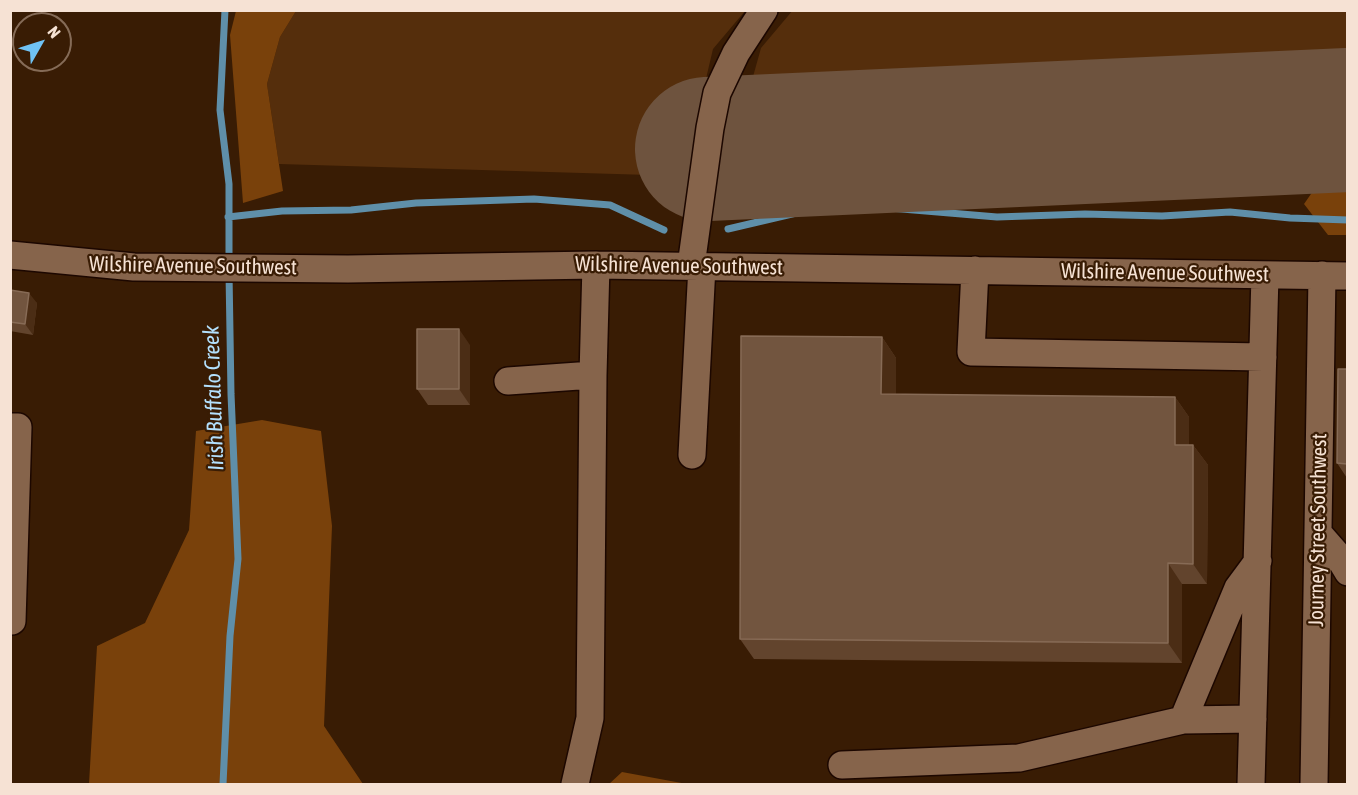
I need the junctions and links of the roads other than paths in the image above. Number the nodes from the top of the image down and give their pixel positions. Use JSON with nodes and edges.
{"nodes":[{"id":1,"x":764,"y":10,"type":"edge"},
{"id":2,"x":10,"y":255,"type":"edge"},
{"id":3,"x":596,"y":265,"type":"junction"},
{"id":4,"x":696,"y":266,"type":"junction"},
{"id":5,"x":975,"y":270,"type":"junction"},
{"id":6,"x":1265,"y":275,"type":"junction"},
{"id":7,"x":1334,"y":276,"type":"edge"},
{"id":8,"x":1263,"y":357,"type":"junction"},
{"id":9,"x":593,"y":375,"type":"junction"},
{"id":10,"x":508,"y":381,"type":"dead end"},
{"id":11,"x":10,"y":427,"type":"edge"},
{"id":12,"x":692,"y":455,"type":"dead end"},
{"id":13,"x":1318,"y":533,"type":"junction"},
{"id":14,"x":1258,"y":561,"type":"junction"},
{"id":15,"x":1347,"y":572,"type":"edge"},
{"id":16,"x":12,"y":621,"type":"dead end"},
{"id":17,"x":1253,"y":719,"type":"junction"},
{"id":18,"x":1184,"y":720,"type":"junction"},
{"id":19,"x":842,"y":765,"type":"dead end"},
{"id":20,"x":575,"y":784,"type":"edge"},
{"id":21,"x":1251,"y":784,"type":"edge"},
{"id":22,"x":1314,"y":784,"type":"edge"}],
"edges":[{"from":1,"to":4,"type":"street"},
{"from":2,"to":3,"type":"street","name":"Wilshire Avenue Southwest"},
{"from":3,"to":4,"type":"street","name":"Wilshire Avenue Southwest"},
{"from":3,"to":9,"type":"street"},
{"from":4,"to":5,"type":"street","name":"Wilshire Avenue Southwest"},
{"from":4,"to":12,"type":"street"},
{"from":5,"to":6,"type":"street","name":"Wilshire Avenue Southwest"},
{"from":5,"to":8,"type":"street"},
{"from":6,"to":7,"type":"street","name":"Wilshire Avenue Southwest"},
{"from":6,"to":8,"type":"street"},
{"from":7,"to":13,"type":"street","name":"Journey Street Southwest"},
{"from":8,"to":14,"type":"street"},
{"from":9,"to":10,"type":"street"},
{"from":9,"to":20,"type":"street"},
{"from":11,"to":16,"type":"street"},
{"from":13,"to":15,"type":"street"},
{"from":13,"to":22,"type":"street","name":"Journey Street Southwest"},
{"from":14,"to":17,"type":"street"},
{"from":14,"to":18,"type":"street"},
{"from":17,"to":18,"type":"street"},
{"from":17,"to":21,"type":"street"},
{"from":18,"to":19,"type":"street"}]}
